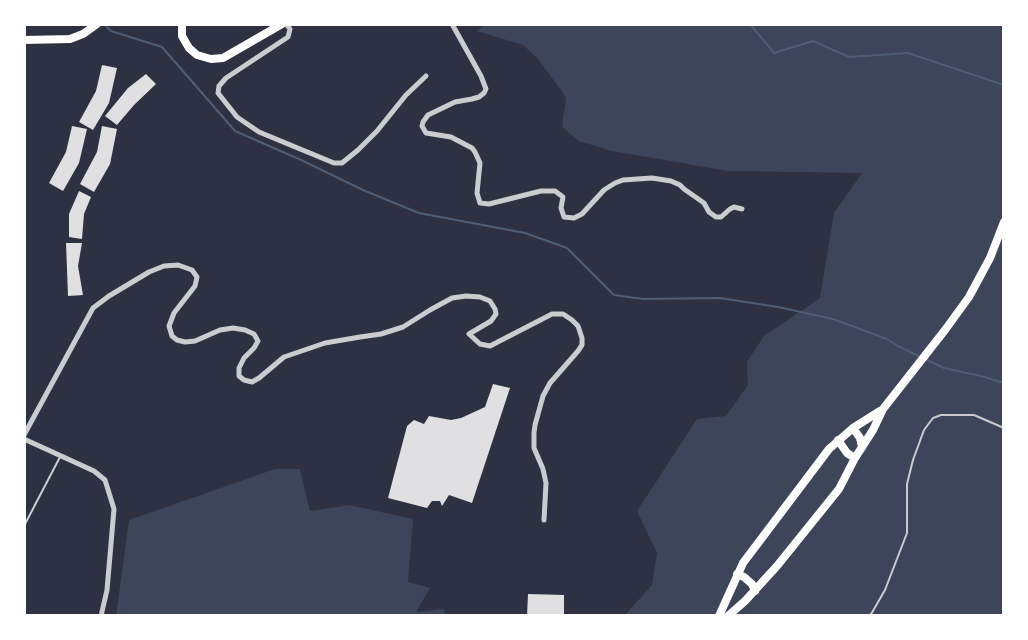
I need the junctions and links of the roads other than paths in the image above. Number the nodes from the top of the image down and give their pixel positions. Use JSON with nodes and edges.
{"nodes":[{"id":1,"x":97,"y":24,"type":"edge"},
{"id":2,"x":182,"y":24,"type":"edge"},
{"id":3,"x":284,"y":24,"type":"edge"},
{"id":4,"x":452,"y":24,"type":"edge"},
{"id":5,"x":24,"y":40,"type":"edge"},
{"id":6,"x":426,"y":76,"type":"dead end"},
{"id":7,"x":742,"y":209,"type":"dead end"},
{"id":8,"x":1004,"y":222,"type":"edge"},
{"id":9,"x":885,"y":406,"type":"junction"},
{"id":10,"x":853,"y":428,"type":"junction"},
{"id":11,"x":1004,"y":428,"type":"edge"},
{"id":12,"x":24,"y":437,"type":"edge"},
{"id":13,"x":838,"y":440,"type":"junction"},
{"id":14,"x":862,"y":447,"type":"junction"},
{"id":15,"x":60,"y":457,"type":"junction"},
{"id":16,"x":855,"y":458,"type":"junction"},
{"id":17,"x":544,"y":520,"type":"dead end"},
{"id":18,"x":24,"y":526,"type":"edge"},
{"id":19,"x":737,"y":573,"type":"junction"},
{"id":20,"x":730,"y":591,"type":"junction"},
{"id":21,"x":755,"y":591,"type":"junction"},
{"id":22,"x":745,"y":601,"type":"junction"},
{"id":23,"x":101,"y":616,"type":"edge"},
{"id":24,"x":719,"y":616,"type":"edge"},
{"id":25,"x":728,"y":616,"type":"edge"},
{"id":26,"x":870,"y":616,"type":"edge"}],
"edges":[{"from":1,"to":5,"type":"main road"},
{"from":2,"to":3,"type":"main road"},
{"from":3,"to":6,"type":"street"},
{"from":4,"to":7,"type":"street"},
{"from":8,"to":9,"type":"main road"},
{"from":9,"to":10,"type":"main road"},
{"from":9,"to":14,"type":"main road"},
{"from":10,"to":13,"type":"main road"},
{"from":10,"to":14,"type":"main road"},
{"from":11,"to":26,"type":"lane"},
{"from":12,"to":15,"type":"street"},
{"from":12,"to":17,"type":"street"},
{"from":13,"to":16,"type":"main road"},
{"from":13,"to":19,"type":"main road"},
{"from":14,"to":16,"type":"main road"},
{"from":15,"to":18,"type":"lane"},
{"from":15,"to":23,"type":"street"},
{"from":16,"to":21,"type":"main road"},
{"from":19,"to":20,"type":"main road"},
{"from":19,"to":21,"type":"main road"},
{"from":20,"to":22,"type":"main road"},
{"from":20,"to":24,"type":"main road"},
{"from":21,"to":22,"type":"main road"},
{"from":22,"to":25,"type":"main road"}]}
